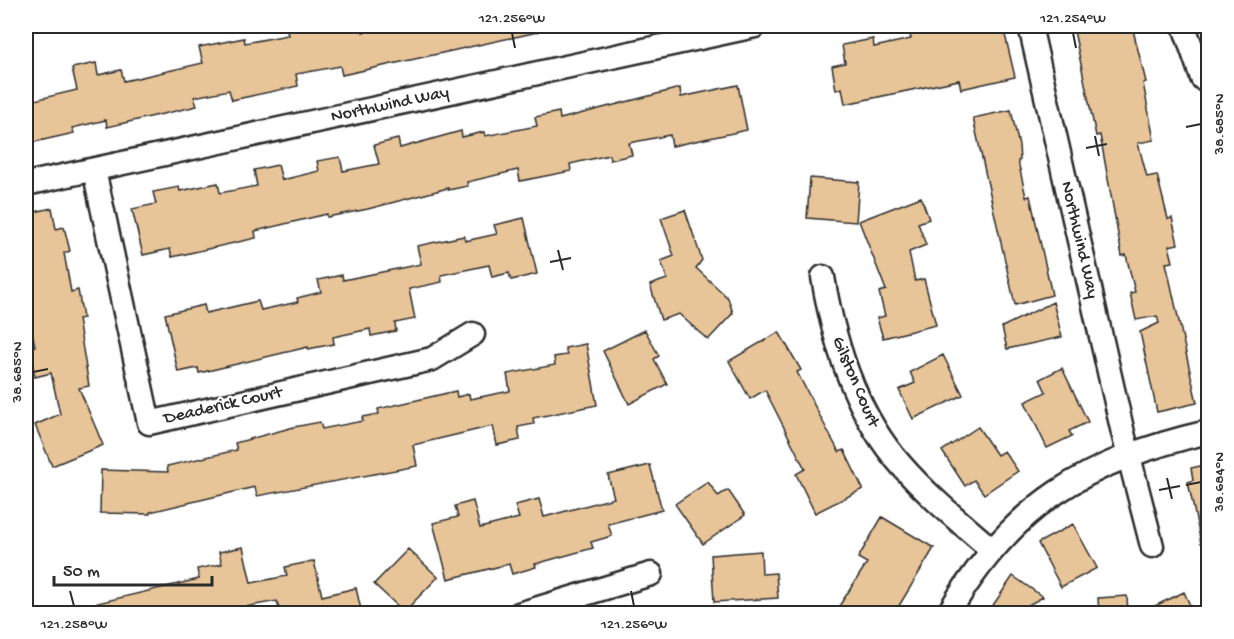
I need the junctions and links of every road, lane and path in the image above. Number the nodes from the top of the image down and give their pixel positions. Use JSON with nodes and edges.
{"nodes":[{"id":1,"x":755,"y":26,"type":"edge"},
{"id":2,"x":1030,"y":26,"type":"edge"},
{"id":3,"x":1184,"y":26,"type":"edge"},
{"id":4,"x":1209,"y":83,"type":"edge"},
{"id":5,"x":94,"y":170,"type":"junction"},
{"id":6,"x":26,"y":184,"type":"edge"},
{"id":7,"x":823,"y":277,"type":"dead end"},
{"id":8,"x":473,"y":333,"type":"dead end"},
{"id":9,"x":1209,"y":432,"type":"edge"},
{"id":10,"x":1128,"y":453,"type":"junction"},
{"id":11,"x":1152,"y":546,"type":"dead end"},
{"id":12,"x":992,"y":549,"type":"junction"},
{"id":13,"x":651,"y":574,"type":"dead end"},
{"id":14,"x":519,"y":614,"type":"edge"},
{"id":15,"x":948,"y":614,"type":"edge"}],
"edges":[{"from":1,"to":5,"type":"street","name":"Northwind Way"},
{"from":2,"to":10,"type":"street","name":"Northwind Way"},
{"from":3,"to":4,"type":"street"},
{"from":5,"to":6,"type":"street","name":"Northwind Way"},
{"from":5,"to":8,"type":"street","name":"Deaderick Court"},
{"from":7,"to":12,"type":"street","name":"Gilston Court"},
{"from":9,"to":10,"type":"street"},
{"from":10,"to":11,"type":"street","name":"Northwind Way"},
{"from":10,"to":12,"type":"street"},
{"from":12,"to":15,"type":"street"},
{"from":13,"to":14,"type":"street"}]}
